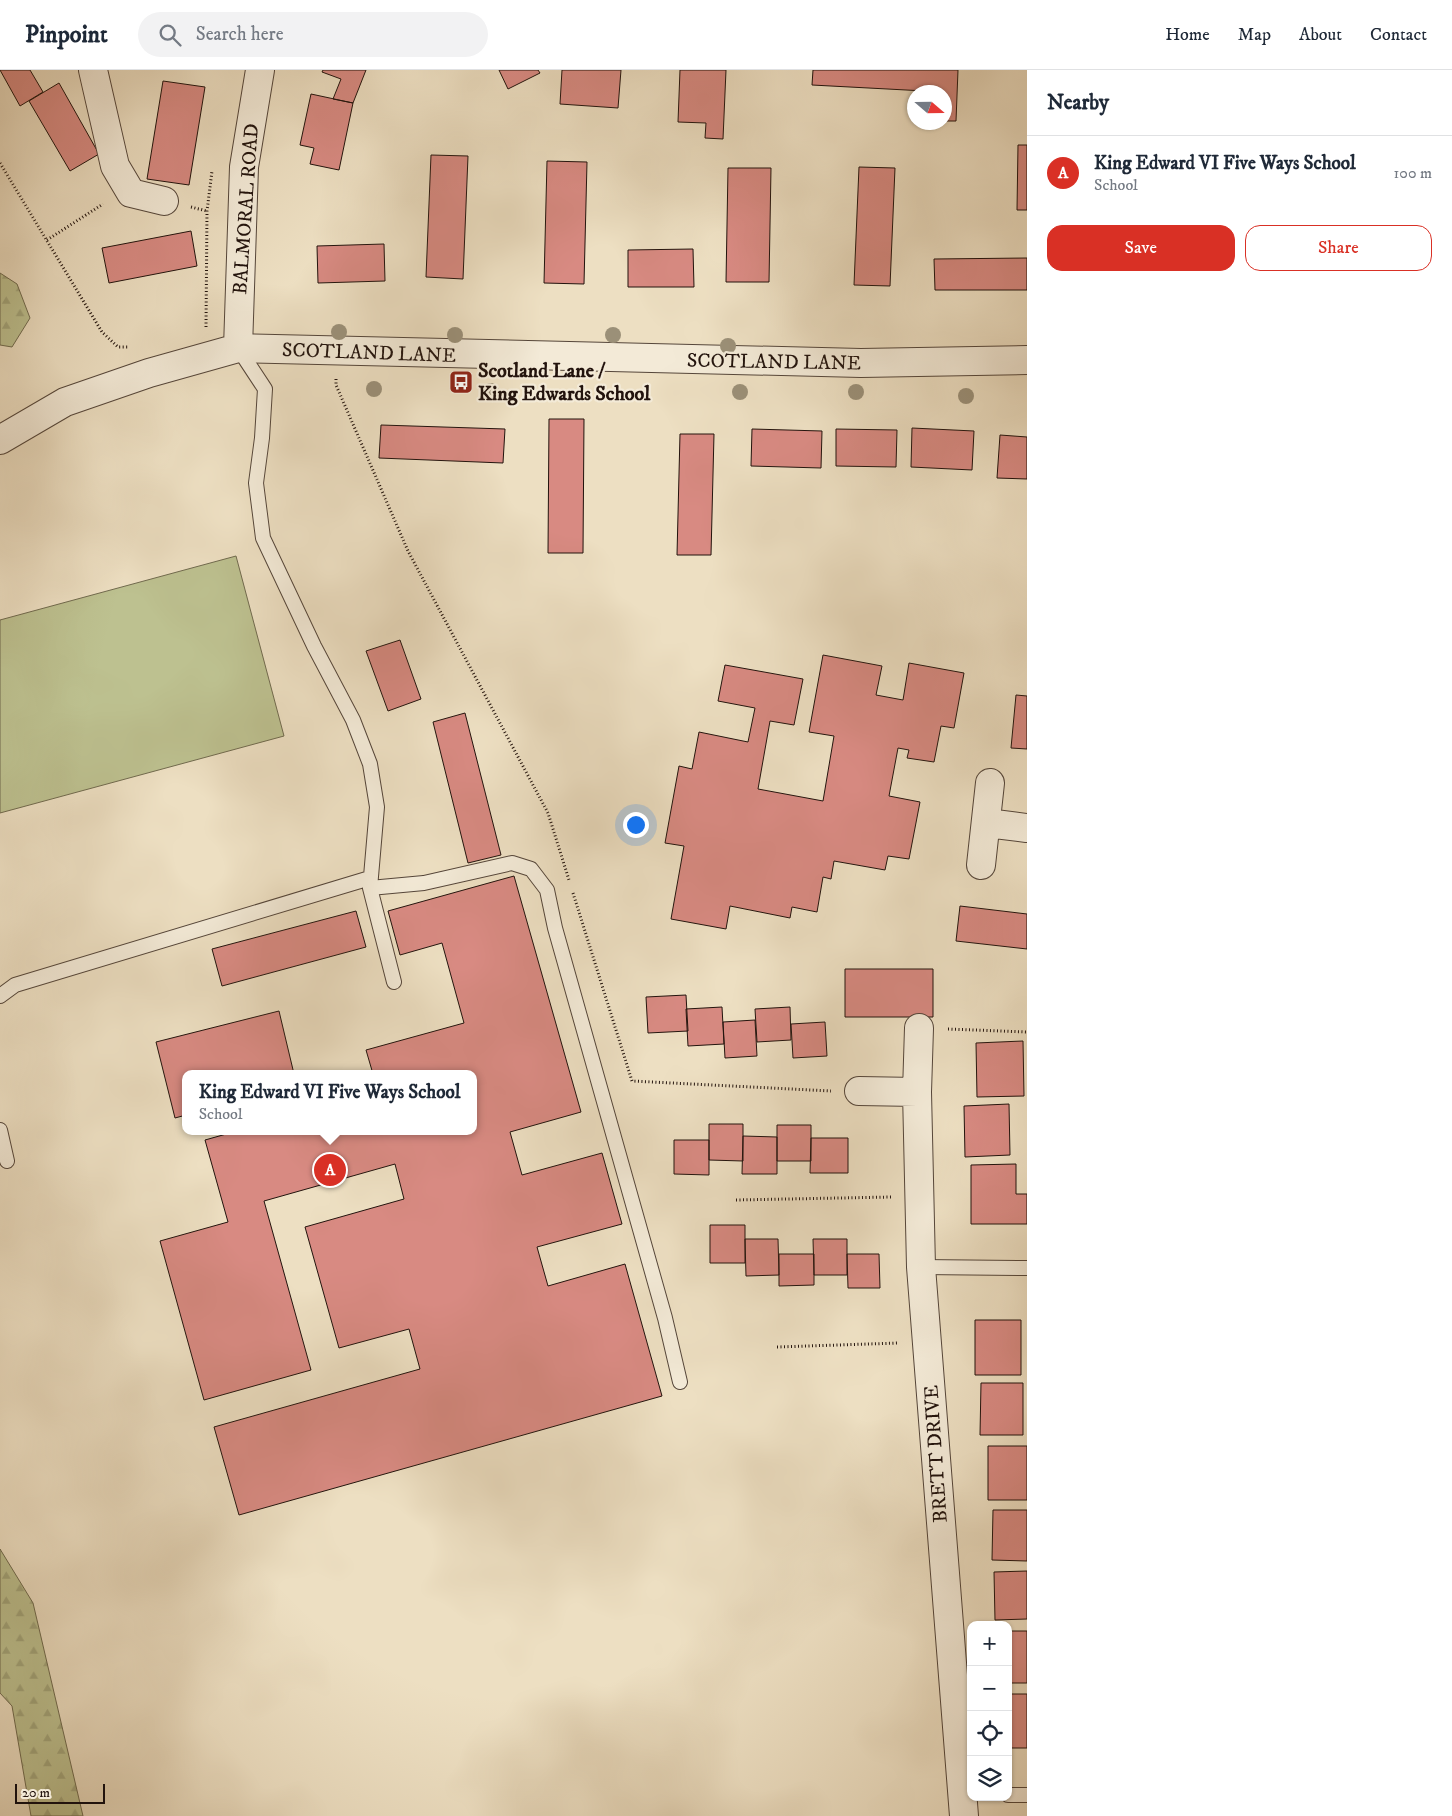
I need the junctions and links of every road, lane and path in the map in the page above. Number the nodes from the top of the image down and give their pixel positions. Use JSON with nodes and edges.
{"nodes":[{"id":1,"x":93,"y":70,"type":"edge"},
{"id":2,"x":260,"y":70,"type":"edge"},
{"id":3,"x":0,"y":163,"type":"edge"},
{"id":4,"x":121,"y":196,"type":"junction"},
{"id":5,"x":164,"y":201,"type":"dead end"},
{"id":6,"x":47,"y":240,"type":"junction"},
{"id":7,"x":132,"y":348,"type":"dead end"},
{"id":8,"x":238,"y":348,"type":"junction"},
{"id":9,"x":335,"y":351,"type":"junction"},
{"id":10,"x":1027,"y":360,"type":"edge"},
{"id":11,"x":0,"y":440,"type":"edge"},
{"id":12,"x":990,"y":783,"type":"dead end"},
{"id":13,"x":987,"y":823,"type":"junction"},
{"id":14,"x":1027,"y":828,"type":"edge"},
{"id":15,"x":981,"y":865,"type":"dead end"},
{"id":16,"x":370,"y":883,"type":"junction"},
{"id":17,"x":394,"y":982,"type":"dead end"},
{"id":18,"x":0,"y":996,"type":"edge"},
{"id":19,"x":919,"y":1028,"type":"joint"},
{"id":20,"x":1027,"y":1032,"type":"edge"},
{"id":21,"x":859,"y":1091,"type":"joint"},
{"id":22,"x":917,"y":1092,"type":"junction"},
{"id":23,"x":0,"y":1130,"type":"edge"},
{"id":24,"x":7,"y":1161,"type":"dead end"},
{"id":25,"x":920,"y":1197,"type":"junction"},
{"id":26,"x":736,"y":1200,"type":"dead end"},
{"id":27,"x":921,"y":1268,"type":"junction"},
{"id":28,"x":1027,"y":1268,"type":"edge"},
{"id":29,"x":926,"y":1341,"type":"junction"},
{"id":30,"x":777,"y":1347,"type":"dead end"},
{"id":31,"x":680,"y":1382,"type":"dead end"},
{"id":32,"x":1012,"y":1795,"type":"edge"},
{"id":33,"x":1027,"y":1795,"type":"edge"},
{"id":34,"x":966,"y":1803,"type":"edge"}],
"edges":[{"from":1,"to":4,"type":"street"},
{"from":2,"to":8,"type":"street","name":"BALMORAL ROAD"},
{"from":3,"to":6,"type":"path"},
{"from":4,"to":5,"type":"street"},
{"from":4,"to":6,"type":"path"},
{"from":6,"to":7,"type":"path"},
{"from":8,"to":9,"type":"street","name":"SCOTLAND LANE"},
{"from":8,"to":11,"type":"street","name":"SCOTLAND LANE"},
{"from":8,"to":16,"type":"lane"},
{"from":9,"to":10,"type":"street","name":"SCOTLAND LANE"},
{"from":9,"to":21,"type":"path"},
{"from":12,"to":13,"type":"street"},
{"from":13,"to":14,"type":"street"},
{"from":13,"to":15,"type":"street"},
{"from":16,"to":17,"type":"lane"},
{"from":16,"to":18,"type":"lane"},
{"from":16,"to":31,"type":"lane"},
{"from":19,"to":20,"type":"path"},
{"from":19,"to":22,"type":"street","name":"BRETT DRIVE"},
{"from":21,"to":22,"type":"street"},
{"from":22,"to":25,"type":"street","name":"BRETT DRIVE"},
{"from":23,"to":24,"type":"lane"},
{"from":25,"to":26,"type":"path"},
{"from":25,"to":27,"type":"street","name":"BRETT DRIVE"},
{"from":27,"to":28,"type":"lane"},
{"from":27,"to":29,"type":"street","name":"BRETT DRIVE"},
{"from":29,"to":30,"type":"path"},
{"from":29,"to":34,"type":"street","name":"BRETT DRIVE"},
{"from":32,"to":33,"type":"lane"}]}
